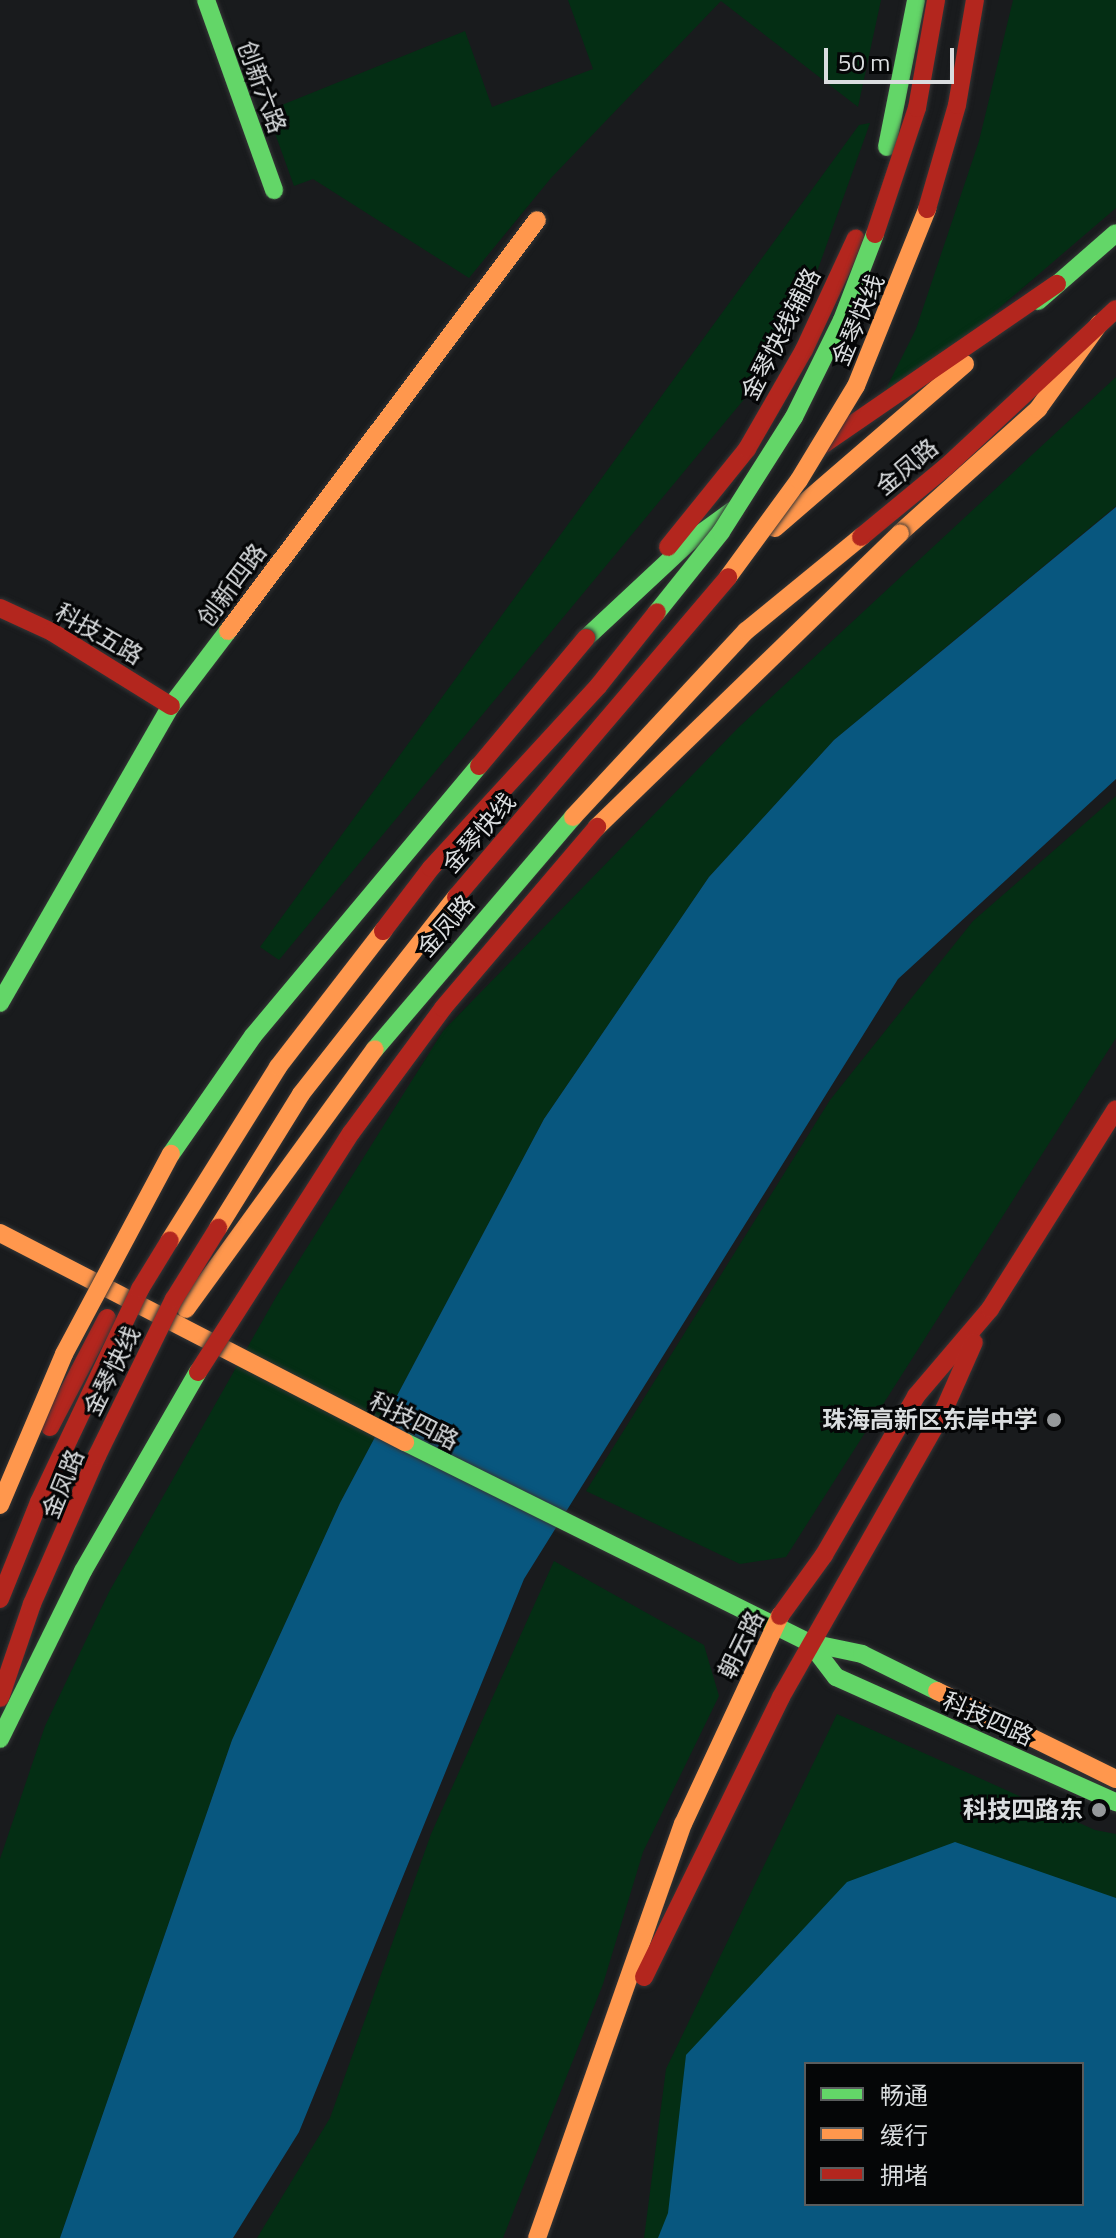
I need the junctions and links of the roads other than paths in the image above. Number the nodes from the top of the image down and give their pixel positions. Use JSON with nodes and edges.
{"nodes":[{"id":1,"x":206,"y":0,"type":"edge"},
{"id":2,"x":916,"y":0,"type":"edge"},
{"id":3,"x":936,"y":0,"type":"edge"},
{"id":4,"x":975,"y":0,"type":"edge"},
{"id":5,"x":274,"y":190,"type":"dead end"},
{"id":6,"x":537,"y":220,"type":"dead end"},
{"id":7,"x":1116,"y":233,"type":"edge"},
{"id":8,"x":1057,"y":284,"type":"junction"},
{"id":9,"x":1116,"y":309,"type":"edge"},
{"id":10,"x":1099,"y":324,"type":"junction"},
{"id":11,"x":0,"y":608,"type":"edge"},
{"id":12,"x":586,"y":638,"type":"junction"},
{"id":13,"x":171,"y":706,"type":"junction"},
{"id":14,"x":0,"y":1003,"type":"edge"},
{"id":15,"x":1116,"y":1109,"type":"edge"},
{"id":16,"x":0,"y":1233,"type":"edge"},
{"id":17,"x":120,"y":1295,"type":"junction"},
{"id":18,"x":990,"y":1309,"type":"junction"},
{"id":19,"x":175,"y":1324,"type":"junction"},
{"id":20,"x":0,"y":1505,"type":"edge"},
{"id":21,"x":0,"y":1551,"type":"edge"},
{"id":22,"x":0,"y":1599,"type":"edge"},
{"id":23,"x":775,"y":1624,"type":"junction"},
{"id":24,"x":810,"y":1643,"type":"junction"},
{"id":25,"x":0,"y":1698,"type":"edge"},
{"id":26,"x":0,"y":1715,"type":"edge"},
{"id":27,"x":0,"y":1739,"type":"edge"},
{"id":28,"x":1116,"y":1779,"type":"edge"},
{"id":29,"x":1116,"y":1802,"type":"edge"},
{"id":30,"x":610,"y":2043,"type":"junction"},
{"id":31,"x":537,"y":2238,"type":"edge"}],
"edges":[{"from":1,"to":5,"type":"main road","name":"创新六路"},
{"from":2,"to":12,"type":"main road","name":"金琴快线辅路"},
{"from":3,"to":22,"type":"main road","name":"金琴快线","bridge":true},
{"from":4,"to":25,"type":"main road","name":"金琴快线","bridge":true},
{"from":6,"to":13,"type":"main road","name":"创新四路"},
{"from":7,"to":8,"type":"main road","name":"金凤路"},
{"from":8,"to":12,"type":"main road"},
{"from":8,"to":17,"type":"main road","name":"金凤路"},
{"from":9,"to":10,"type":"main road","name":"金凤路"},
{"from":10,"to":19,"type":"main road","name":"金凤路"},
{"from":10,"to":27,"type":"main road","bridge":true},
{"from":11,"to":13,"type":"main road","name":"科技五路"},
{"from":12,"to":20,"type":"main road","bridge":true},
{"from":13,"to":14,"type":"main road","name":"创新四路"},
{"from":15,"to":18,"type":"main road","name":"朝云路"},
{"from":16,"to":17,"type":"main road","name":"科技四路"},
{"from":17,"to":19,"type":"main road","name":"科技四路"},
{"from":17,"to":21,"type":"main road","name":"金凤路"},
{"from":18,"to":23,"type":"main road","name":"朝云路"},
{"from":18,"to":24,"type":"main road","name":"朝云路"},
{"from":19,"to":23,"type":"main road","name":"科技四路"},
{"from":19,"to":26,"type":"main road","name":"金凤路"},
{"from":23,"to":24,"type":"main road","name":"科技四路"},
{"from":23,"to":30,"type":"main road","name":"朝云路"},
{"from":24,"to":28,"type":"main road","name":"科技四路"},
{"from":24,"to":29,"type":"main road","name":"科技四路"},
{"from":24,"to":30,"type":"main road","name":"朝云路"},
{"from":30,"to":31,"type":"main road","name":"朝云路"}]}
